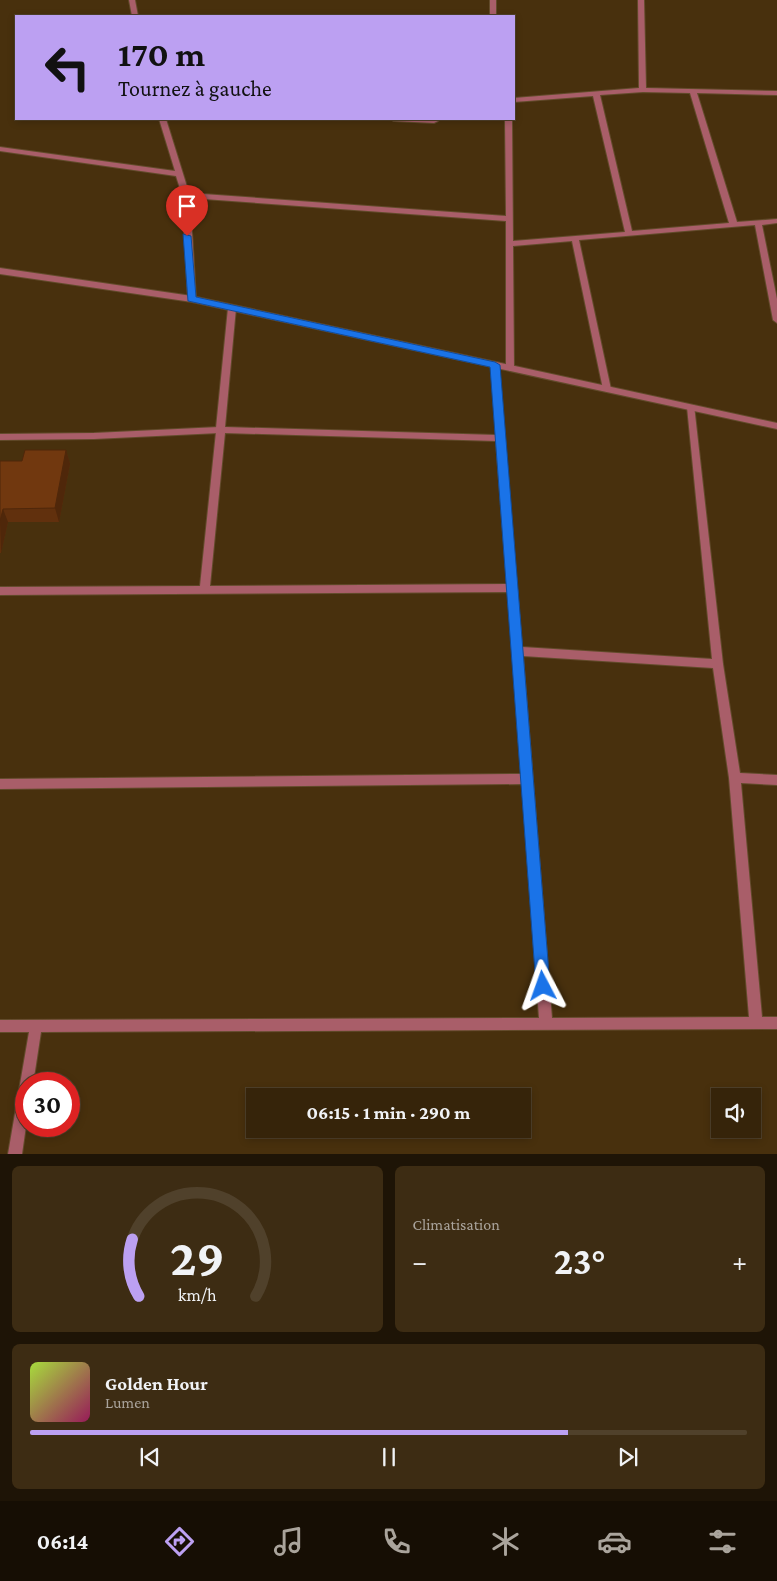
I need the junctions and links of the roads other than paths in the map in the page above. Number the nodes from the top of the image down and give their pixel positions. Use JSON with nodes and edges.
{"nodes":[{"id":1,"x":132,"y":0,"type":"edge"},
{"id":2,"x":493,"y":0,"type":"edge"},
{"id":3,"x":641,"y":0,"type":"edge"},
{"id":4,"x":135,"y":15,"type":"edge"},
{"id":5,"x":493,"y":15,"type":"edge"},
{"id":6,"x":643,"y":90,"type":"junction"},
{"id":7,"x":693,"y":91,"type":"junction"},
{"id":8,"x":596,"y":93,"type":"junction"},
{"id":9,"x":777,"y":93,"type":"edge"},
{"id":10,"x":515,"y":100,"type":"edge"},
{"id":11,"x":164,"y":120,"type":"edge"},
{"id":12,"x":414,"y":120,"type":"edge"},
{"id":13,"x":509,"y":120,"type":"edge"},
{"id":14,"x":434,"y":121,"type":"dead end"},
{"id":15,"x":0,"y":149,"type":"edge"},
{"id":16,"x":180,"y":174,"type":"junction"},
{"id":17,"x":186,"y":195,"type":"junction"},
{"id":18,"x":510,"y":219,"type":"junction"},
{"id":19,"x":777,"y":221,"type":"edge"},
{"id":20,"x":758,"y":223,"type":"junction"},
{"id":21,"x":734,"y":225,"type":"junction"},
{"id":22,"x":629,"y":234,"type":"junction"},
{"id":23,"x":575,"y":238,"type":"junction"},
{"id":24,"x":510,"y":244,"type":"junction"},
{"id":25,"x":0,"y":271,"type":"edge"},
{"id":26,"x":192,"y":299,"type":"junction"},
{"id":27,"x":232,"y":308,"type":"junction"},
{"id":28,"x":777,"y":320,"type":"edge"},
{"id":29,"x":495,"y":365,"type":"junction"},
{"id":30,"x":510,"y":368,"type":"junction"},
{"id":31,"x":607,"y":389,"type":"junction"},
{"id":32,"x":691,"y":407,"type":"junction"},
{"id":33,"x":777,"y":426,"type":"edge"},
{"id":34,"x":219,"y":430,"type":"junction"},
{"id":35,"x":0,"y":438,"type":"edge"},
{"id":36,"x":501,"y":438,"type":"junction"},
{"id":37,"x":513,"y":588,"type":"junction"},
{"id":38,"x":205,"y":590,"type":"junction"},
{"id":39,"x":0,"y":591,"type":"edge"},
{"id":40,"x":518,"y":651,"type":"junction"},
{"id":41,"x":718,"y":664,"type":"junction"},
{"id":42,"x":735,"y":778,"type":"junction"},
{"id":43,"x":527,"y":779,"type":"junction"},
{"id":44,"x":777,"y":780,"type":"edge"},
{"id":45,"x":0,"y":784,"type":"edge"},
{"id":46,"x":777,"y":1022,"type":"edge"},
{"id":47,"x":756,"y":1023,"type":"junction"},
{"id":48,"x":546,"y":1024,"type":"junction"},
{"id":49,"x":0,"y":1026,"type":"edge"},
{"id":50,"x":36,"y":1026,"type":"junction"},
{"id":51,"x":15,"y":1154,"type":"edge"}],
"edges":[{"from":1,"to":4,"type":"street"},
{"from":2,"to":5,"type":"street"},
{"from":3,"to":6,"type":"street"},
{"from":6,"to":7,"type":"street"},
{"from":6,"to":8,"type":"street"},
{"from":7,"to":9,"type":"street"},
{"from":7,"to":21,"type":"street"},
{"from":8,"to":10,"type":"street"},
{"from":8,"to":22,"type":"street"},
{"from":11,"to":16,"type":"street"},
{"from":12,"to":14,"type":"street"},
{"from":13,"to":18,"type":"street"},
{"from":15,"to":16,"type":"street"},
{"from":16,"to":17,"type":"street"},
{"from":17,"to":18,"type":"street"},
{"from":17,"to":26,"type":"street"},
{"from":18,"to":24,"type":"street"},
{"from":19,"to":20,"type":"street"},
{"from":20,"to":21,"type":"street"},
{"from":20,"to":28,"type":"street"},
{"from":21,"to":22,"type":"street"},
{"from":22,"to":23,"type":"street"},
{"from":23,"to":24,"type":"street"},
{"from":23,"to":31,"type":"street"},
{"from":24,"to":30,"type":"street"},
{"from":25,"to":26,"type":"street"},
{"from":26,"to":27,"type":"street"},
{"from":27,"to":29,"type":"street"},
{"from":27,"to":34,"type":"street"},
{"from":29,"to":30,"type":"street"},
{"from":29,"to":36,"type":"street"},
{"from":30,"to":31,"type":"street"},
{"from":31,"to":32,"type":"street"},
{"from":32,"to":33,"type":"street"},
{"from":32,"to":41,"type":"street"},
{"from":34,"to":35,"type":"street"},
{"from":34,"to":36,"type":"street"},
{"from":34,"to":38,"type":"street"},
{"from":36,"to":37,"type":"street"},
{"from":37,"to":38,"type":"street"},
{"from":37,"to":40,"type":"street"},
{"from":38,"to":39,"type":"street"},
{"from":40,"to":41,"type":"street"},
{"from":40,"to":43,"type":"street"},
{"from":41,"to":42,"type":"street"},
{"from":42,"to":44,"type":"street"},
{"from":42,"to":47,"type":"street"},
{"from":43,"to":45,"type":"street"},
{"from":43,"to":48,"type":"street"},
{"from":46,"to":47,"type":"street"},
{"from":47,"to":48,"type":"street"},
{"from":48,"to":50,"type":"street"},
{"from":49,"to":50,"type":"street"},
{"from":50,"to":51,"type":"street"}]}
